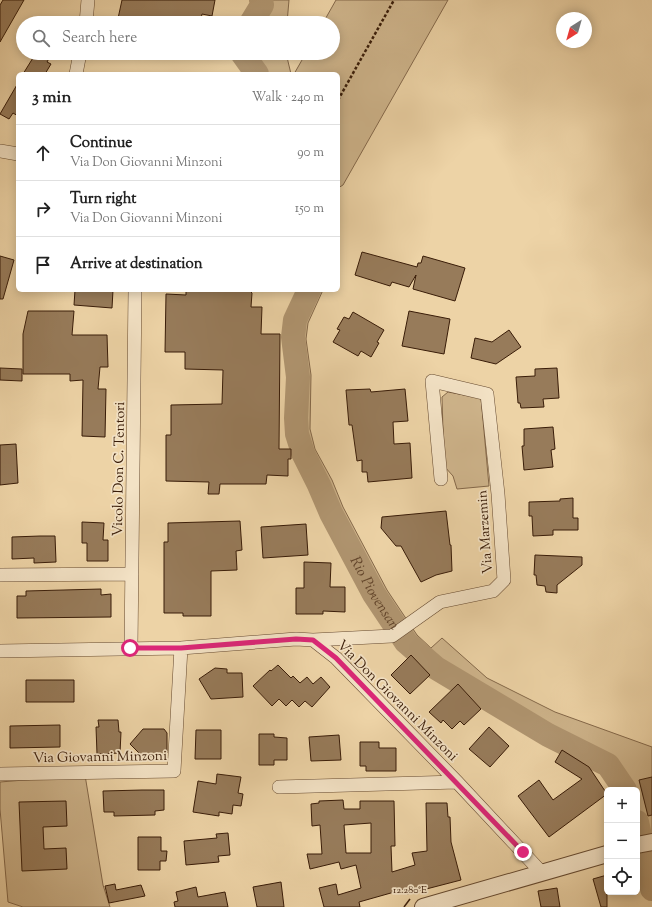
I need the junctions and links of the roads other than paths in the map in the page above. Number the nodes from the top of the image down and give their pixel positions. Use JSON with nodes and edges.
{"nodes":[{"id":1,"x":88,"y":0,"type":"edge"},
{"id":2,"x":87,"y":16,"type":"edge"},
{"id":3,"x":79,"y":60,"type":"edge"},
{"id":4,"x":76,"y":72,"type":"edge"},
{"id":5,"x":0,"y":151,"type":"edge"},
{"id":6,"x":16,"y":154,"type":"edge"},
{"id":7,"x":135,"y":292,"type":"edge"},
{"id":8,"x":441,"y":479,"type":"dead end"},
{"id":9,"x":132,"y":574,"type":"junction"},
{"id":10,"x":0,"y":575,"type":"edge"},
{"id":11,"x":313,"y":640,"type":"junction"},
{"id":12,"x":130,"y":648,"type":"junction"},
{"id":13,"x":181,"y":648,"type":"junction"},
{"id":14,"x":0,"y":651,"type":"edge"},
{"id":15,"x":0,"y":774,"type":"edge"},
{"id":16,"x":457,"y":782,"type":"junction"},
{"id":17,"x":279,"y":786,"type":"dead end"},
{"id":18,"x":604,"y":855,"type":"edge"},
{"id":19,"x":542,"y":873,"type":"junction"},
{"id":20,"x":423,"y":907,"type":"edge"}],
"edges":[{"from":1,"to":2,"type":"street"},
{"from":3,"to":4,"type":"street"},
{"from":5,"to":6,"type":"street"},
{"from":7,"to":9,"type":"street","name":"Vicolo Don C. Tentori"},
{"from":8,"to":11,"type":"street","name":"Via Marzemin"},
{"from":9,"to":10,"type":"street"},
{"from":9,"to":12,"type":"street","name":"Vicolo Don C. Tentori"},
{"from":11,"to":13,"type":"street"},
{"from":11,"to":16,"type":"street","name":"Via Don Giovanni Minzoni"},
{"from":12,"to":13,"type":"street"},
{"from":12,"to":14,"type":"street"},
{"from":13,"to":15,"type":"street","name":"Via Giovanni Minzoni"},
{"from":16,"to":17,"type":"street"},
{"from":16,"to":19,"type":"street","name":"Via Don Giovanni Minzoni"},
{"from":18,"to":19,"type":"street"},
{"from":19,"to":20,"type":"street"}]}
